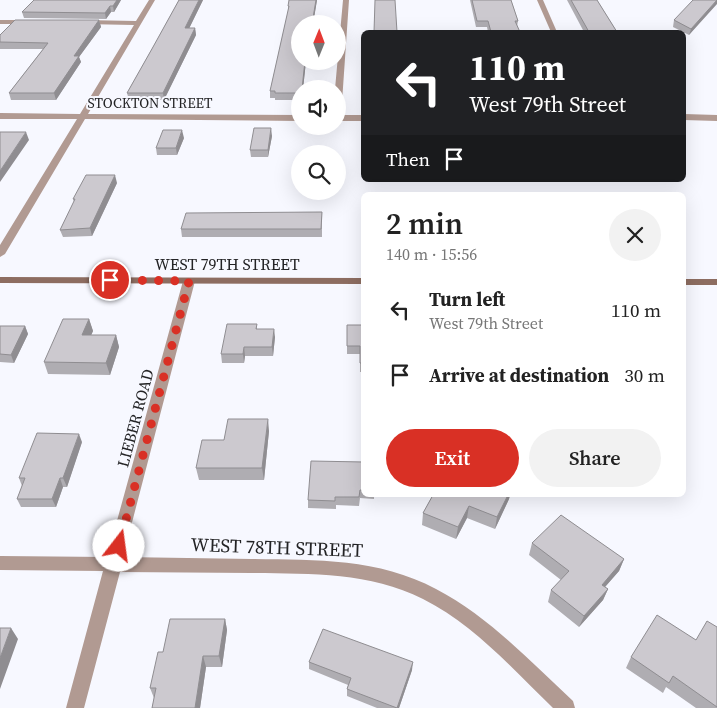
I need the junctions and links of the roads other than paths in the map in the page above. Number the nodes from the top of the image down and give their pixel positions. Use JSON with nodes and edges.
{"nodes":[{"id":1,"x":152,"y":0,"type":"edge"},
{"id":2,"x":346,"y":0,"type":"edge"},
{"id":3,"x":540,"y":0,"type":"edge"},
{"id":4,"x":0,"y":22,"type":"edge"},
{"id":5,"x":40,"y":22,"type":"edge"},
{"id":6,"x":79,"y":22,"type":"edge"},
{"id":7,"x":138,"y":22,"type":"junction"},
{"id":8,"x":553,"y":30,"type":"edge"},
{"id":9,"x":340,"y":80,"type":"edge"},
{"id":10,"x":0,"y":116,"type":"edge"},
{"id":11,"x":82,"y":117,"type":"junction"},
{"id":12,"x":686,"y":117,"type":"edge"},
{"id":13,"x":291,"y":118,"type":"edge"},
{"id":14,"x":346,"y":118,"type":"edge"},
{"id":15,"x":361,"y":118,"type":"edge"},
{"id":16,"x":717,"y":118,"type":"edge"},
{"id":17,"x":0,"y":254,"type":"edge"},
{"id":18,"x":0,"y":280,"type":"edge"},
{"id":19,"x":189,"y":281,"type":"junction"},
{"id":20,"x":361,"y":281,"type":"edge"},
{"id":21,"x":686,"y":282,"type":"edge"},
{"id":22,"x":717,"y":282,"type":"edge"},
{"id":23,"x":0,"y":563,"type":"edge"},
{"id":24,"x":114,"y":564,"type":"junction"},
{"id":25,"x":75,"y":708,"type":"edge"},
{"id":26,"x":566,"y":708,"type":"edge"}],
"edges":[{"from":1,"to":7,"type":"street"},
{"from":2,"to":9,"type":"street"},
{"from":3,"to":8,"type":"street"},
{"from":4,"to":5,"type":"street"},
{"from":6,"to":7,"type":"street"},
{"from":7,"to":11,"type":"street"},
{"from":10,"to":11,"type":"street","name":"STOCKTON STREET"},
{"from":11,"to":13,"type":"street","name":"STOCKTON STREET"},
{"from":11,"to":17,"type":"street"},
{"from":12,"to":16,"type":"street"},
{"from":14,"to":15,"type":"street"},
{"from":18,"to":19,"type":"main road","name":"WEST 79TH STREET"},
{"from":19,"to":20,"type":"main road","name":"WEST 79TH STREET"},
{"from":19,"to":24,"type":"street","name":"LIEBER ROAD"},
{"from":21,"to":22,"type":"main road"},
{"from":23,"to":24,"type":"street","name":"WEST 78TH STREET"},
{"from":24,"to":25,"type":"street","name":"LIEBER ROAD"},
{"from":24,"to":26,"type":"street","name":"WEST 78TH STREET"}]}
